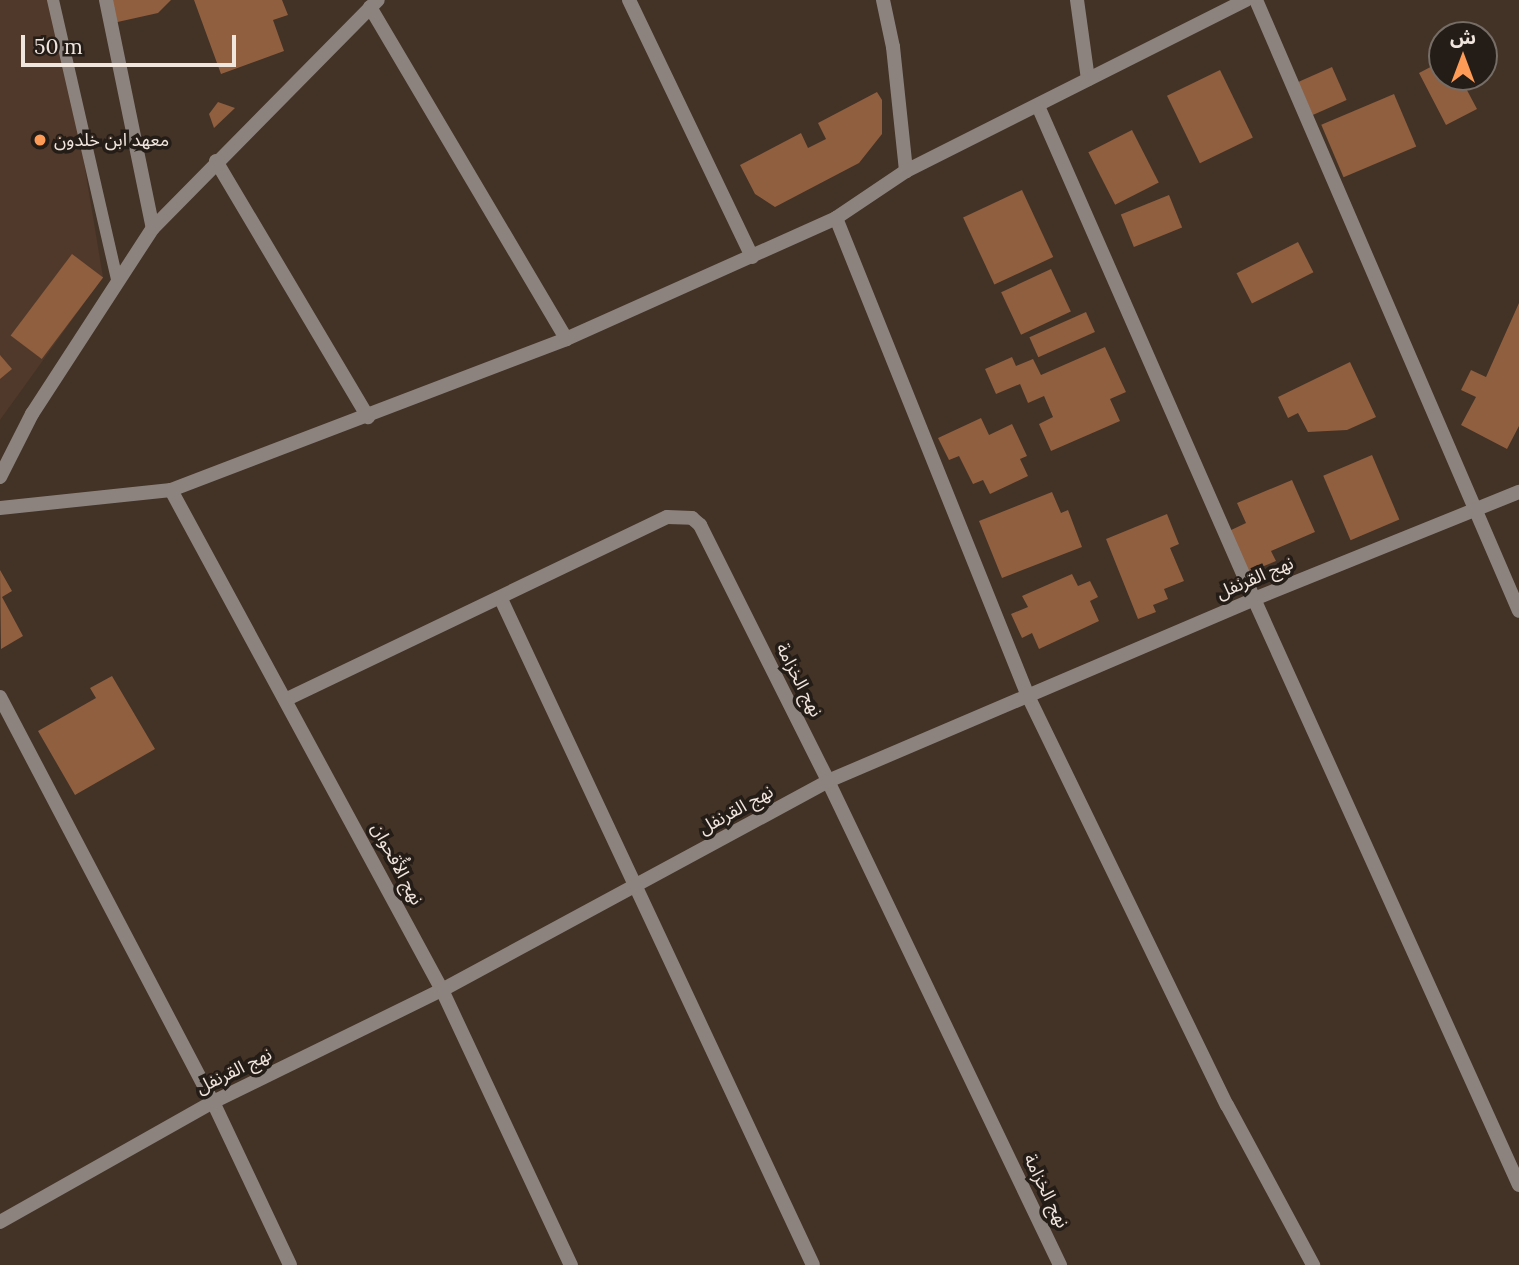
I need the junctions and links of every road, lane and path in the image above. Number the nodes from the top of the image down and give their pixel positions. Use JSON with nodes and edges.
{"nodes":[{"id":1,"x":53,"y":0,"type":"edge"},
{"id":2,"x":106,"y":0,"type":"edge"},
{"id":3,"x":629,"y":0,"type":"edge"},
{"id":4,"x":883,"y":0,"type":"edge"},
{"id":5,"x":1077,"y":0,"type":"edge"},
{"id":6,"x":1246,"y":0,"type":"edge"},
{"id":7,"x":1256,"y":0,"type":"edge"},
{"id":8,"x":374,"y":4,"type":"edge"},
{"id":9,"x":1088,"y":79,"type":"junction"},
{"id":10,"x":1038,"y":106,"type":"junction"},
{"id":11,"x":216,"y":161,"type":"junction"},
{"id":12,"x":906,"y":171,"type":"junction"},
{"id":13,"x":836,"y":218,"type":"junction"},
{"id":14,"x":153,"y":228,"type":"junction"},
{"id":15,"x":752,"y":257,"type":"junction"},
{"id":16,"x":117,"y":281,"type":"junction"},
{"id":17,"x":566,"y":339,"type":"junction"},
{"id":18,"x":368,"y":417,"type":"junction"},
{"id":19,"x":0,"y":477,"type":"edge"},
{"id":20,"x":171,"y":490,"type":"junction"},
{"id":21,"x":1519,"y":492,"type":"edge"},
{"id":22,"x":0,"y":508,"type":"edge"},
{"id":23,"x":1476,"y":509,"type":"junction"},
{"id":24,"x":501,"y":599,"type":"junction"},
{"id":25,"x":1254,"y":599,"type":"junction"},
{"id":26,"x":1519,"y":611,"type":"edge"},
{"id":27,"x":1028,"y":696,"type":"junction"},
{"id":28,"x":0,"y":697,"type":"edge"},
{"id":29,"x":287,"y":699,"type":"junction"},
{"id":30,"x":828,"y":781,"type":"junction"},
{"id":31,"x":636,"y":888,"type":"junction"},
{"id":32,"x":442,"y":990,"type":"junction"},
{"id":33,"x":213,"y":1102,"type":"junction"},
{"id":34,"x":1519,"y":1185,"type":"edge"},
{"id":35,"x":0,"y":1222,"type":"edge"},
{"id":36,"x":290,"y":1265,"type":"edge"},
{"id":37,"x":571,"y":1265,"type":"edge"},
{"id":38,"x":813,"y":1265,"type":"edge"},
{"id":39,"x":1060,"y":1265,"type":"edge"},
{"id":40,"x":1312,"y":1265,"type":"edge"}],
"edges":[{"from":1,"to":16,"type":"lane"},
{"from":2,"to":14,"type":"street"},
{"from":3,"to":15,"type":"street"},
{"from":4,"to":12,"type":"street"},
{"from":5,"to":9,"type":"street"},
{"from":6,"to":9,"type":"street"},
{"from":7,"to":23,"type":"street"},
{"from":8,"to":11,"type":"street"},
{"from":8,"to":17,"type":"street"},
{"from":9,"to":10,"type":"street"},
{"from":10,"to":12,"type":"street"},
{"from":10,"to":25,"type":"street"},
{"from":11,"to":14,"type":"street"},
{"from":11,"to":18,"type":"street"},
{"from":12,"to":13,"type":"street"},
{"from":13,"to":15,"type":"street"},
{"from":13,"to":27,"type":"street"},
{"from":14,"to":16,"type":"street"},
{"from":15,"to":17,"type":"street"},
{"from":16,"to":19,"type":"street"},
{"from":17,"to":18,"type":"street"},
{"from":18,"to":20,"type":"street"},
{"from":20,"to":22,"type":"street"},
{"from":20,"to":29,"type":"street","name":"نهج الأُقحوان"},
{"from":21,"to":23,"type":"street","name":"نهج القرنفل"},
{"from":23,"to":25,"type":"street","name":"نهج القرنفل"},
{"from":23,"to":26,"type":"street"},
{"from":24,"to":29,"type":"street","name":"نهج الخزامة"},
{"from":24,"to":30,"type":"street","name":"نهج الخزامة"},
{"from":24,"to":31,"type":"street"},
{"from":25,"to":27,"type":"street","name":"نهج القرنفل"},
{"from":25,"to":34,"type":"street"},
{"from":27,"to":30,"type":"street","name":"نهج القرنفل"},
{"from":27,"to":40,"type":"street"},
{"from":28,"to":33,"type":"street"},
{"from":29,"to":32,"type":"street","name":"نهج الأُقحوان"},
{"from":30,"to":31,"type":"street","name":"نهج القرنفل"},
{"from":30,"to":39,"type":"street","name":"نهج الخزامة"},
{"from":31,"to":32,"type":"street","name":"نهج القرنفل"},
{"from":31,"to":38,"type":"street"},
{"from":32,"to":33,"type":"street","name":"نهج القرنفل"},
{"from":32,"to":37,"type":"street","name":"نهج الأُقحوان"},
{"from":33,"to":35,"type":"street","name":"نهج القرنفل"},
{"from":33,"to":36,"type":"street"}]}
